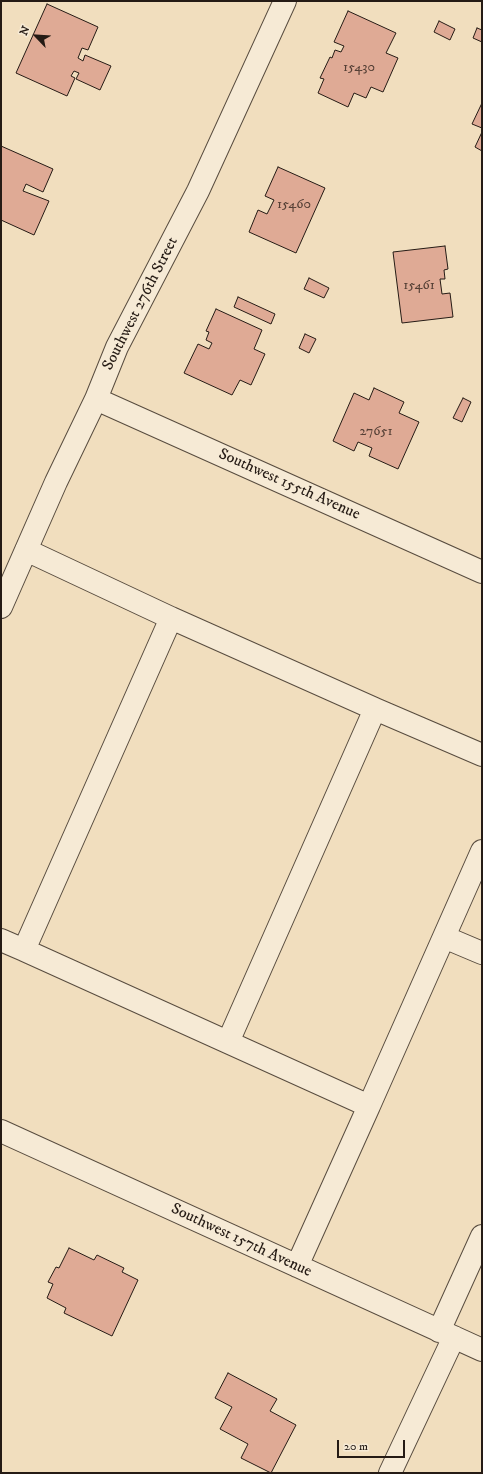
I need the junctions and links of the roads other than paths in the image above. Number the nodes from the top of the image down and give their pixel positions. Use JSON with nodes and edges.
{"nodes":[{"id":1,"x":285,"y":1,"type":"edge"},
{"id":2,"x":96,"y":398,"type":"junction"},
{"id":3,"x":26,"y":550,"type":"junction"},
{"id":4,"x":482,"y":572,"type":"edge"},
{"id":5,"x":1,"y":607,"type":"edge"},
{"id":6,"x":171,"y":618,"type":"junction"},
{"id":7,"x":375,"y":709,"type":"junction"},
{"id":8,"x":482,"y":755,"type":"edge"},
{"id":9,"x":482,"y":851,"type":"edge"},
{"id":10,"x":444,"y":936,"type":"junction"},
{"id":11,"x":1,"y":940,"type":"edge"},
{"id":12,"x":24,"y":950,"type":"junction"},
{"id":13,"x":482,"y":953,"type":"edge"},
{"id":14,"x":228,"y":1042,"type":"junction"},
{"id":15,"x":368,"y":1106,"type":"junction"},
{"id":16,"x":1,"y":1131,"type":"edge"},
{"id":17,"x":482,"y":1236,"type":"edge"},
{"id":18,"x":297,"y":1266,"type":"junction"},
{"id":19,"x":446,"y":1334,"type":"junction"},
{"id":20,"x":482,"y":1350,"type":"edge"},
{"id":21,"x":390,"y":1473,"type":"edge"}],
"edges":[{"from":1,"to":2,"type":"street","name":"Southwest 276th Street"},
{"from":2,"to":3,"type":"street","name":"Southwest 276th Street"},
{"from":2,"to":4,"type":"street","name":"Southwest 155th Avenue"},
{"from":3,"to":5,"type":"street","name":"Southwest 276th Street"},
{"from":3,"to":6,"type":"street"},
{"from":6,"to":7,"type":"street"},
{"from":6,"to":12,"type":"street"},
{"from":7,"to":8,"type":"street"},
{"from":7,"to":14,"type":"street"},
{"from":9,"to":10,"type":"street"},
{"from":10,"to":13,"type":"street"},
{"from":10,"to":15,"type":"street"},
{"from":11,"to":12,"type":"street"},
{"from":12,"to":14,"type":"street"},
{"from":14,"to":15,"type":"street"},
{"from":15,"to":18,"type":"street"},
{"from":16,"to":18,"type":"street","name":"Southwest 157th Avenue"},
{"from":17,"to":19,"type":"street"},
{"from":18,"to":19,"type":"street","name":"Southwest 157th Avenue"},
{"from":19,"to":20,"type":"street","name":"Southwest 157th Avenue"},
{"from":19,"to":21,"type":"street"}]}
